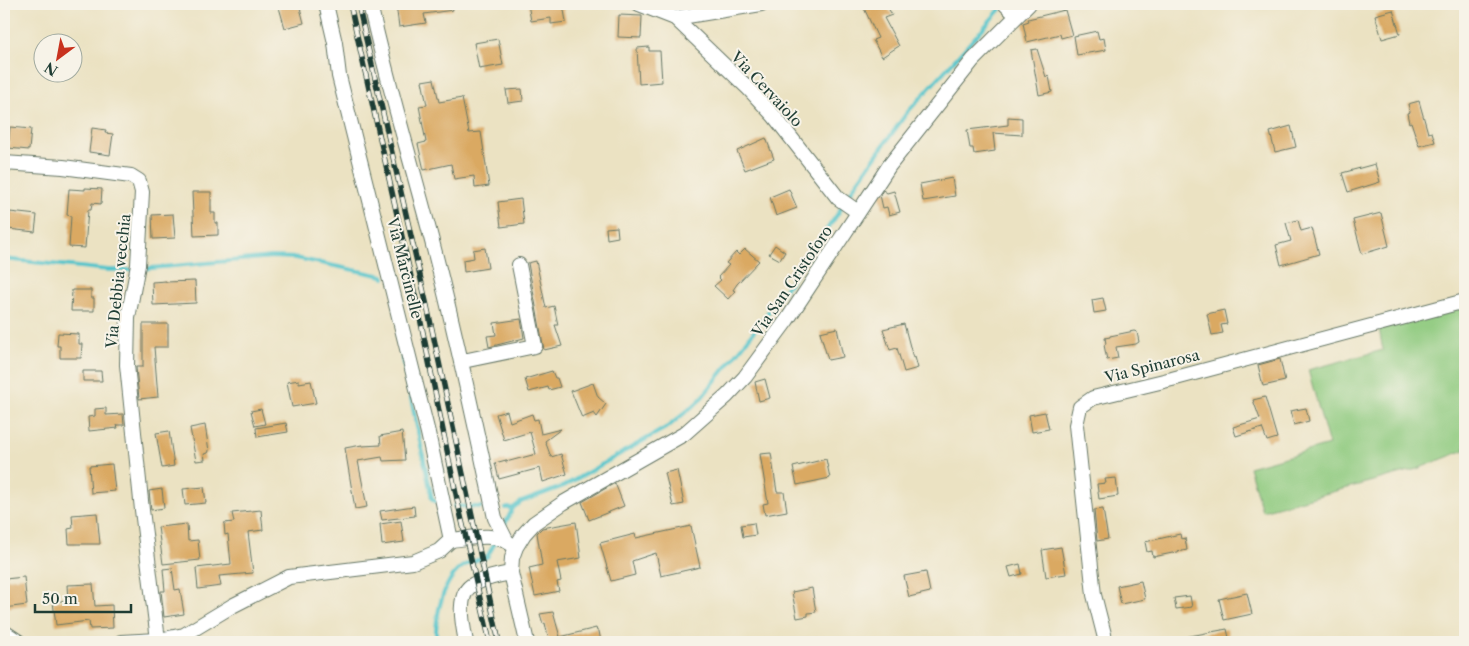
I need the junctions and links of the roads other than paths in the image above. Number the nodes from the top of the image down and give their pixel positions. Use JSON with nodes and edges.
{"nodes":[{"id":1,"x":326,"y":4,"type":"edge"},
{"id":2,"x":370,"y":4,"type":"edge"},
{"id":3,"x":639,"y":4,"type":"edge"},
{"id":4,"x":762,"y":4,"type":"edge"},
{"id":5,"x":1029,"y":4,"type":"edge"},
{"id":6,"x":1011,"y":10,"type":"edge"},
{"id":7,"x":675,"y":18,"type":"junction"},
{"id":8,"x":4,"y":163,"type":"edge"},
{"id":9,"x":855,"y":210,"type":"junction"},
{"id":10,"x":520,"y":265,"type":"dead end"},
{"id":11,"x":1465,"y":301,"type":"edge"},
{"id":12,"x":462,"y":361,"type":"junction"},
{"id":13,"x":451,"y":540,"type":"junction"},
{"id":14,"x":511,"y":544,"type":"junction"},
{"id":15,"x":511,"y":573,"type":"junction"},
{"id":16,"x":4,"y":632,"type":"edge"},
{"id":17,"x":158,"y":640,"type":"junction"},
{"id":18,"x":19,"y":642,"type":"edge"},
{"id":19,"x":121,"y":642,"type":"edge"},
{"id":20,"x":466,"y":642,"type":"edge"},
{"id":21,"x":526,"y":642,"type":"edge"},
{"id":22,"x":1106,"y":642,"type":"edge"}],
"edges":[{"from":1,"to":13,"type":"street","name":"Via Marcinelle"},
{"from":2,"to":12,"type":"street"},
{"from":3,"to":7,"type":"street","name":"Via Cervaiolo"},
{"from":4,"to":7,"type":"street"},
{"from":5,"to":6,"type":"street","name":"Via San Cristoforo"},
{"from":6,"to":9,"type":"street","name":"Via San Cristoforo"},
{"from":7,"to":9,"type":"street","name":"Via Cervaiolo"},
{"from":8,"to":17,"type":"street","name":"Via Debbia vecchia"},
{"from":9,"to":14,"type":"street","name":"Via San Cristoforo"},
{"from":10,"to":12,"type":"street"},
{"from":11,"to":22,"type":"street","name":"Via Spinarosa"},
{"from":12,"to":14,"type":"street"},
{"from":13,"to":14,"type":"street"},
{"from":13,"to":17,"type":"street"},
{"from":14,"to":15,"type":"street"},
{"from":15,"to":20,"type":"street"},
{"from":15,"to":21,"type":"street"},
{"from":16,"to":18,"type":"street"},
{"from":17,"to":19,"type":"street"}]}
